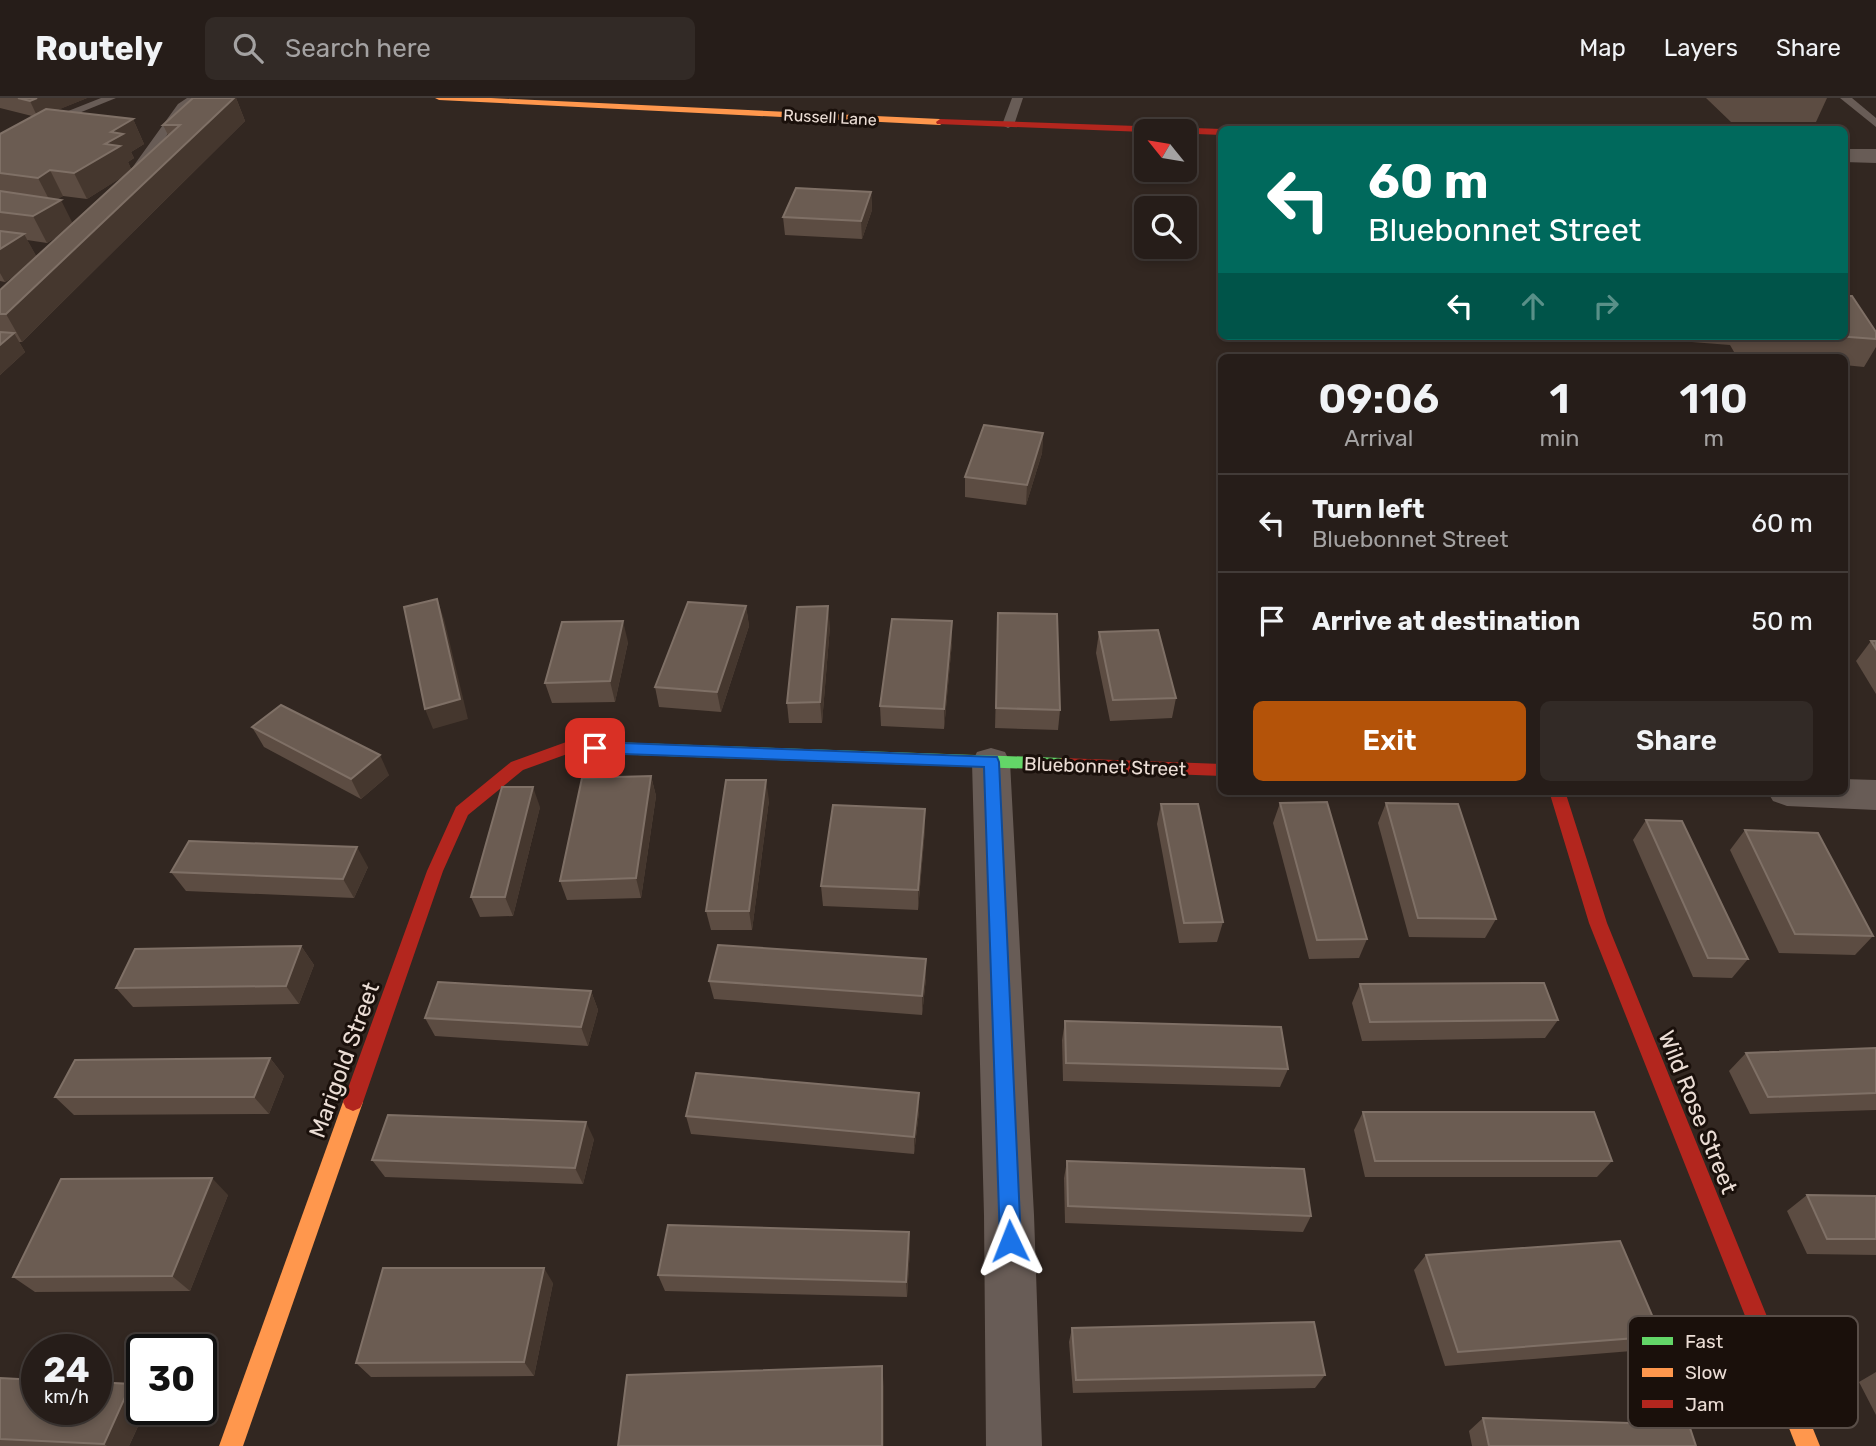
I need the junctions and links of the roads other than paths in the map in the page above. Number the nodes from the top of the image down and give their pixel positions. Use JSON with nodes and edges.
{"nodes":[{"id":1,"x":111,"y":98,"type":"edge"},
{"id":2,"x":194,"y":98,"type":"edge"},
{"id":3,"x":439,"y":98,"type":"edge"},
{"id":4,"x":1018,"y":98,"type":"edge"},
{"id":5,"x":1845,"y":98,"type":"edge"},
{"id":6,"x":1876,"y":124,"type":"edge"},
{"id":7,"x":1007,"y":125,"type":"junction"},
{"id":8,"x":1218,"y":132,"type":"edge"},
{"id":9,"x":0,"y":142,"type":"edge"},
{"id":10,"x":1848,"y":155,"type":"edge"},
{"id":11,"x":1876,"y":156,"type":"edge"},
{"id":12,"x":121,"y":187,"type":"edge"},
{"id":13,"x":569,"y":747,"type":"joint"},
{"id":14,"x":992,"y":762,"type":"junction"},
{"id":15,"x":1218,"y":770,"type":"edge"},
{"id":16,"x":1848,"y":793,"type":"edge"},
{"id":17,"x":1876,"y":794,"type":"edge"},
{"id":18,"x":1558,"y":795,"type":"edge"},
{"id":19,"x":1756,"y":1316,"type":"edge"},
{"id":20,"x":1801,"y":1428,"type":"edge"},
{"id":21,"x":231,"y":1446,"type":"edge"},
{"id":22,"x":1014,"y":1446,"type":"edge"},
{"id":23,"x":1808,"y":1446,"type":"edge"}],
"edges":[{"from":1,"to":9,"type":"lane"},
{"from":2,"to":12,"type":"lane"},
{"from":3,"to":7,"type":"street","name":"Russell Lane"},
{"from":4,"to":7,"type":"lane"},
{"from":5,"to":6,"type":"lane"},
{"from":7,"to":8,"type":"street","name":"Russell Lane"},
{"from":10,"to":11,"type":"street"},
{"from":13,"to":14,"type":"street","name":"Bluebonnet Street"},
{"from":13,"to":21,"type":"street","name":"Marigold Street"},
{"from":14,"to":15,"type":"street","name":"Bluebonnet Street"},
{"from":14,"to":22,"type":"street"},
{"from":16,"to":17,"type":"street"},
{"from":18,"to":19,"type":"street","name":"Wild Rose Street"},
{"from":20,"to":23,"type":"street","name":"Wild Rose Street"}]}
